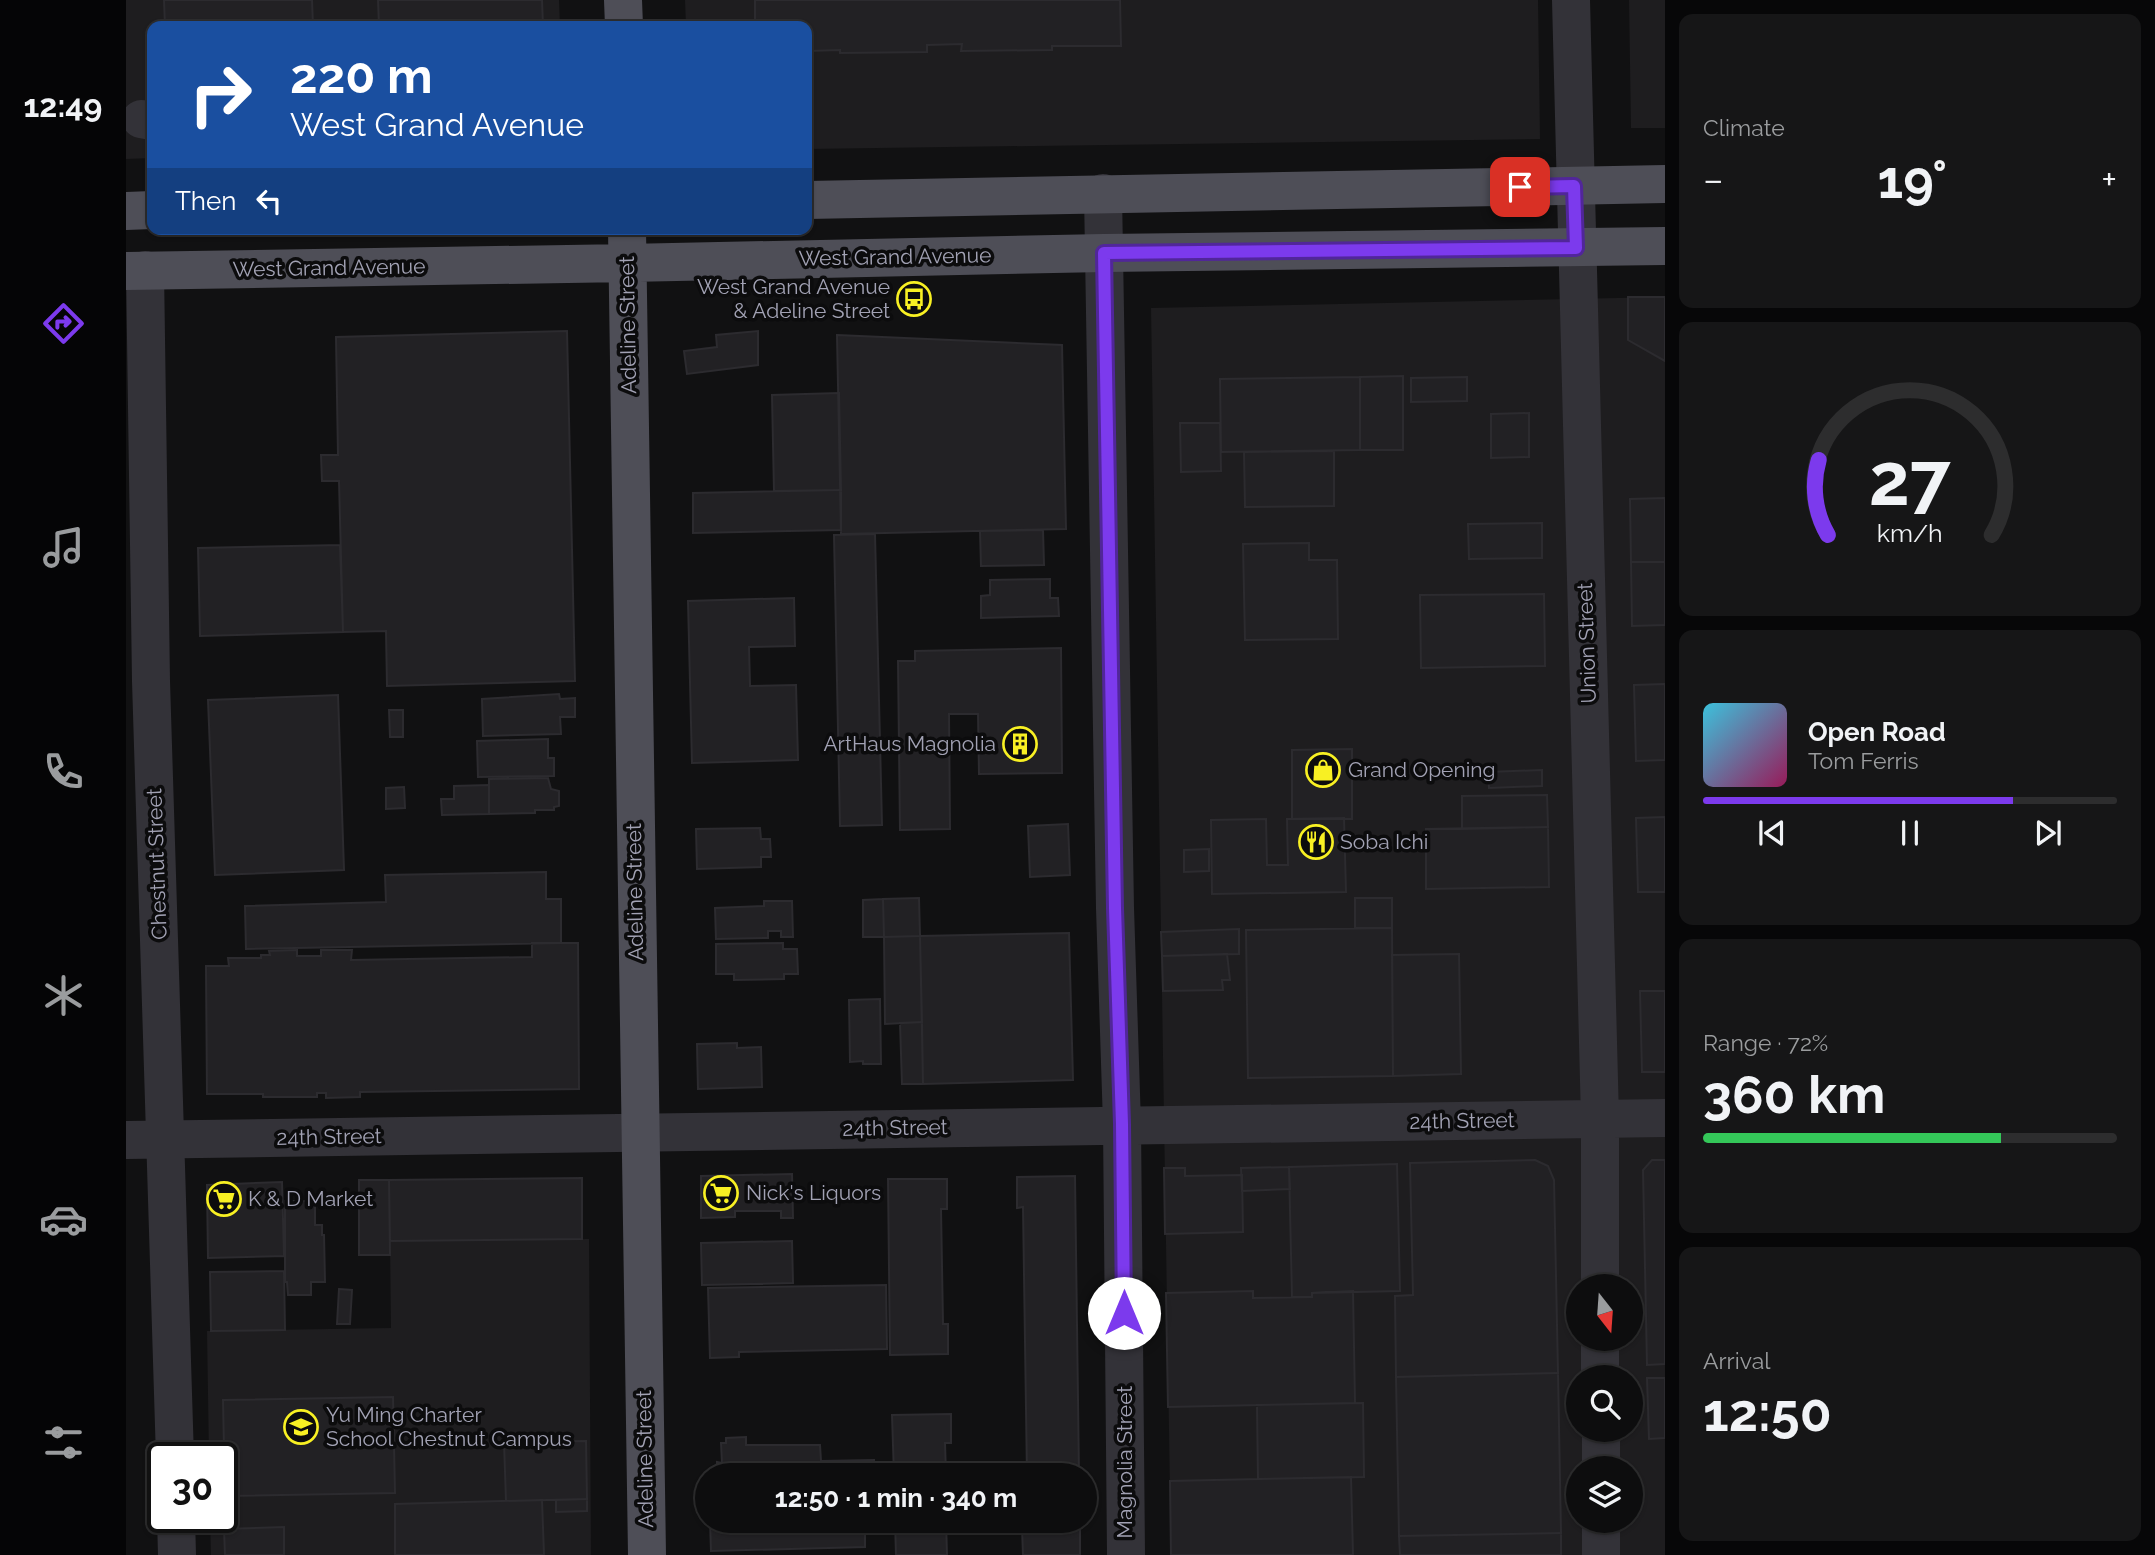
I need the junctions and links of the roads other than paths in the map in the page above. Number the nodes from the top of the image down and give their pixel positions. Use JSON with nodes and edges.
{"nodes":[{"id":1,"x":623,"y":0,"type":"edge"},
{"id":2,"x":1571,"y":0,"type":"edge"},
{"id":3,"x":624,"y":21,"type":"edge"},
{"id":4,"x":1665,"y":184,"type":"edge"},
{"id":5,"x":1574,"y":186,"type":"junction"},
{"id":6,"x":1103,"y":193,"type":"junction"},
{"id":7,"x":812,"y":200,"type":"edge"},
{"id":8,"x":126,"y":211,"type":"edge"},
{"id":9,"x":147,"y":211,"type":"edge"},
{"id":10,"x":627,"y":246,"type":"edge"},
{"id":11,"x":1665,"y":246,"type":"edge"},
{"id":12,"x":1576,"y":248,"type":"junction"},
{"id":13,"x":1104,"y":253,"type":"junction"},
{"id":14,"x":135,"y":270,"type":"edge"},
{"id":15,"x":1665,"y":1118,"type":"edge"},
{"id":16,"x":1600,"y":1119,"type":"junction"},
{"id":17,"x":1122,"y":1124,"type":"junction"},
{"id":18,"x":639,"y":1133,"type":"junction"},
{"id":19,"x":126,"y":1140,"type":"edge"},
{"id":20,"x":167,"y":1140,"type":"junction"},
{"id":21,"x":1600,"y":1274,"type":"edge"},
{"id":22,"x":175,"y":1442,"type":"edge"},
{"id":23,"x":176,"y":1533,"type":"edge"},
{"id":24,"x":1601,"y":1533,"type":"edge"},
{"id":25,"x":177,"y":1555,"type":"edge"},
{"id":26,"x":647,"y":1555,"type":"edge"},
{"id":27,"x":1126,"y":1555,"type":"edge"},
{"id":28,"x":1601,"y":1555,"type":"edge"}],
"edges":[{"from":1,"to":3,"type":"main road"},
{"from":2,"to":5,"type":"street","name":"Union Street"},
{"from":4,"to":5,"type":"main road"},
{"from":5,"to":6,"type":"main road"},
{"from":5,"to":12,"type":"street","name":"Union Street"},
{"from":6,"to":7,"type":"main road"},
{"from":6,"to":13,"type":"street","name":"Magnolia Street"},
{"from":8,"to":9,"type":"main road"},
{"from":10,"to":13,"type":"main road","name":"West Grand Avenue"},
{"from":10,"to":14,"type":"main road","name":"West Grand Avenue"},
{"from":10,"to":18,"type":"main road","name":"Adeline Street"},
{"from":11,"to":12,"type":"main road","name":"West Grand Avenue"},
{"from":12,"to":13,"type":"main road","name":"West Grand Avenue"},
{"from":12,"to":16,"type":"street","name":"Union Street"},
{"from":13,"to":17,"type":"street","name":"Magnolia Street"},
{"from":14,"to":20,"type":"street","name":"Chestnut Street"},
{"from":15,"to":16,"type":"street","name":"24th Street"},
{"from":16,"to":17,"type":"street","name":"24th Street"},
{"from":16,"to":21,"type":"street","name":"Union Street"},
{"from":17,"to":18,"type":"street","name":"24th Street"},
{"from":17,"to":27,"type":"street","name":"Magnolia Street"},
{"from":18,"to":20,"type":"street","name":"24th Street"},
{"from":18,"to":26,"type":"main road","name":"Adeline Street"},
{"from":19,"to":20,"type":"street","name":"24th Street"},
{"from":20,"to":22,"type":"street","name":"Chestnut Street"},
{"from":23,"to":25,"type":"street"},
{"from":24,"to":28,"type":"street"}]}
